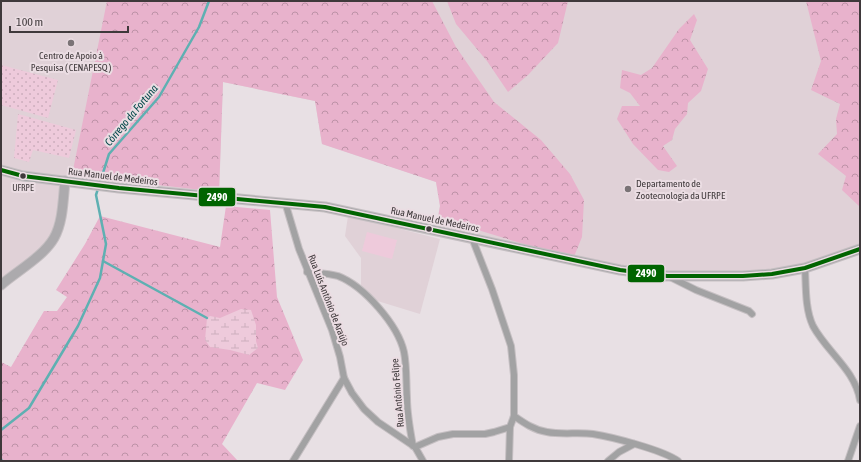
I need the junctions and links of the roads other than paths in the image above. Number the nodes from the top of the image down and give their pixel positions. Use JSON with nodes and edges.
{"nodes":[{"id":1,"x":1,"y":170,"type":"edge"},
{"id":2,"x":65,"y":181,"type":"junction"},
{"id":3,"x":285,"y":202,"type":"junction"},
{"id":4,"x":472,"y":238,"type":"junction"},
{"id":5,"x":860,"y":249,"type":"edge"},
{"id":6,"x":805,"y":268,"type":"junction"},
{"id":7,"x":307,"y":272,"type":"junction"},
{"id":8,"x":667,"y":276,"type":"junction"},
{"id":9,"x":1,"y":285,"type":"edge"},
{"id":10,"x":752,"y":314,"type":"dead end"},
{"id":11,"x":344,"y":378,"type":"junction"},
{"id":12,"x":860,"y":400,"type":"edge"},
{"id":13,"x":514,"y":416,"type":"junction"},
{"id":14,"x":860,"y":426,"type":"edge"},
{"id":15,"x":510,"y":427,"type":"junction"},
{"id":16,"x":634,"y":444,"type":"junction"},
{"id":17,"x":414,"y":447,"type":"junction"},
{"id":18,"x":293,"y":461,"type":"edge"},
{"id":19,"x":423,"y":461,"type":"edge"},
{"id":20,"x":509,"y":461,"type":"edge"},
{"id":21,"x":608,"y":461,"type":"edge"},
{"id":22,"x":678,"y":461,"type":"edge"},
{"id":23,"x":848,"y":461,"type":"edge"}],
"edges":[{"from":1,"to":2,"type":"main road","name":"Rua Manuel de Medeiros"},
{"from":2,"to":3,"type":"main road","name":"Rua Manuel de Medeiros"},
{"from":2,"to":9,"type":"main road"},
{"from":3,"to":4,"type":"main road","name":"Rua Manuel de Medeiros"},
{"from":3,"to":7,"type":"street","name":"Rua Luís Antônio de Araújo"},
{"from":4,"to":8,"type":"main road","name":"Rua Manuel de Medeiros"},
{"from":4,"to":13,"type":"street"},
{"from":5,"to":6,"type":"main road","name":"Rua Manuel de Medeiros"},
{"from":6,"to":8,"type":"main road","name":"Rua Manuel de Medeiros"},
{"from":6,"to":12,"type":"street"},
{"from":7,"to":11,"type":"street","name":"Rua Luís Antônio de Araújo"},
{"from":7,"to":17,"type":"street","name":"Rua Antônio Felipe"},
{"from":8,"to":10,"type":"street"},
{"from":11,"to":17,"type":"street","name":"Rua Luís Antônio de Araújo"},
{"from":11,"to":18,"type":"street"},
{"from":13,"to":15,"type":"street"},
{"from":13,"to":16,"type":"street"},
{"from":14,"to":23,"type":"street"},
{"from":15,"to":17,"type":"street"},
{"from":15,"to":20,"type":"street"},
{"from":16,"to":21,"type":"street"},
{"from":16,"to":22,"type":"street"},
{"from":17,"to":19,"type":"street"}]}
